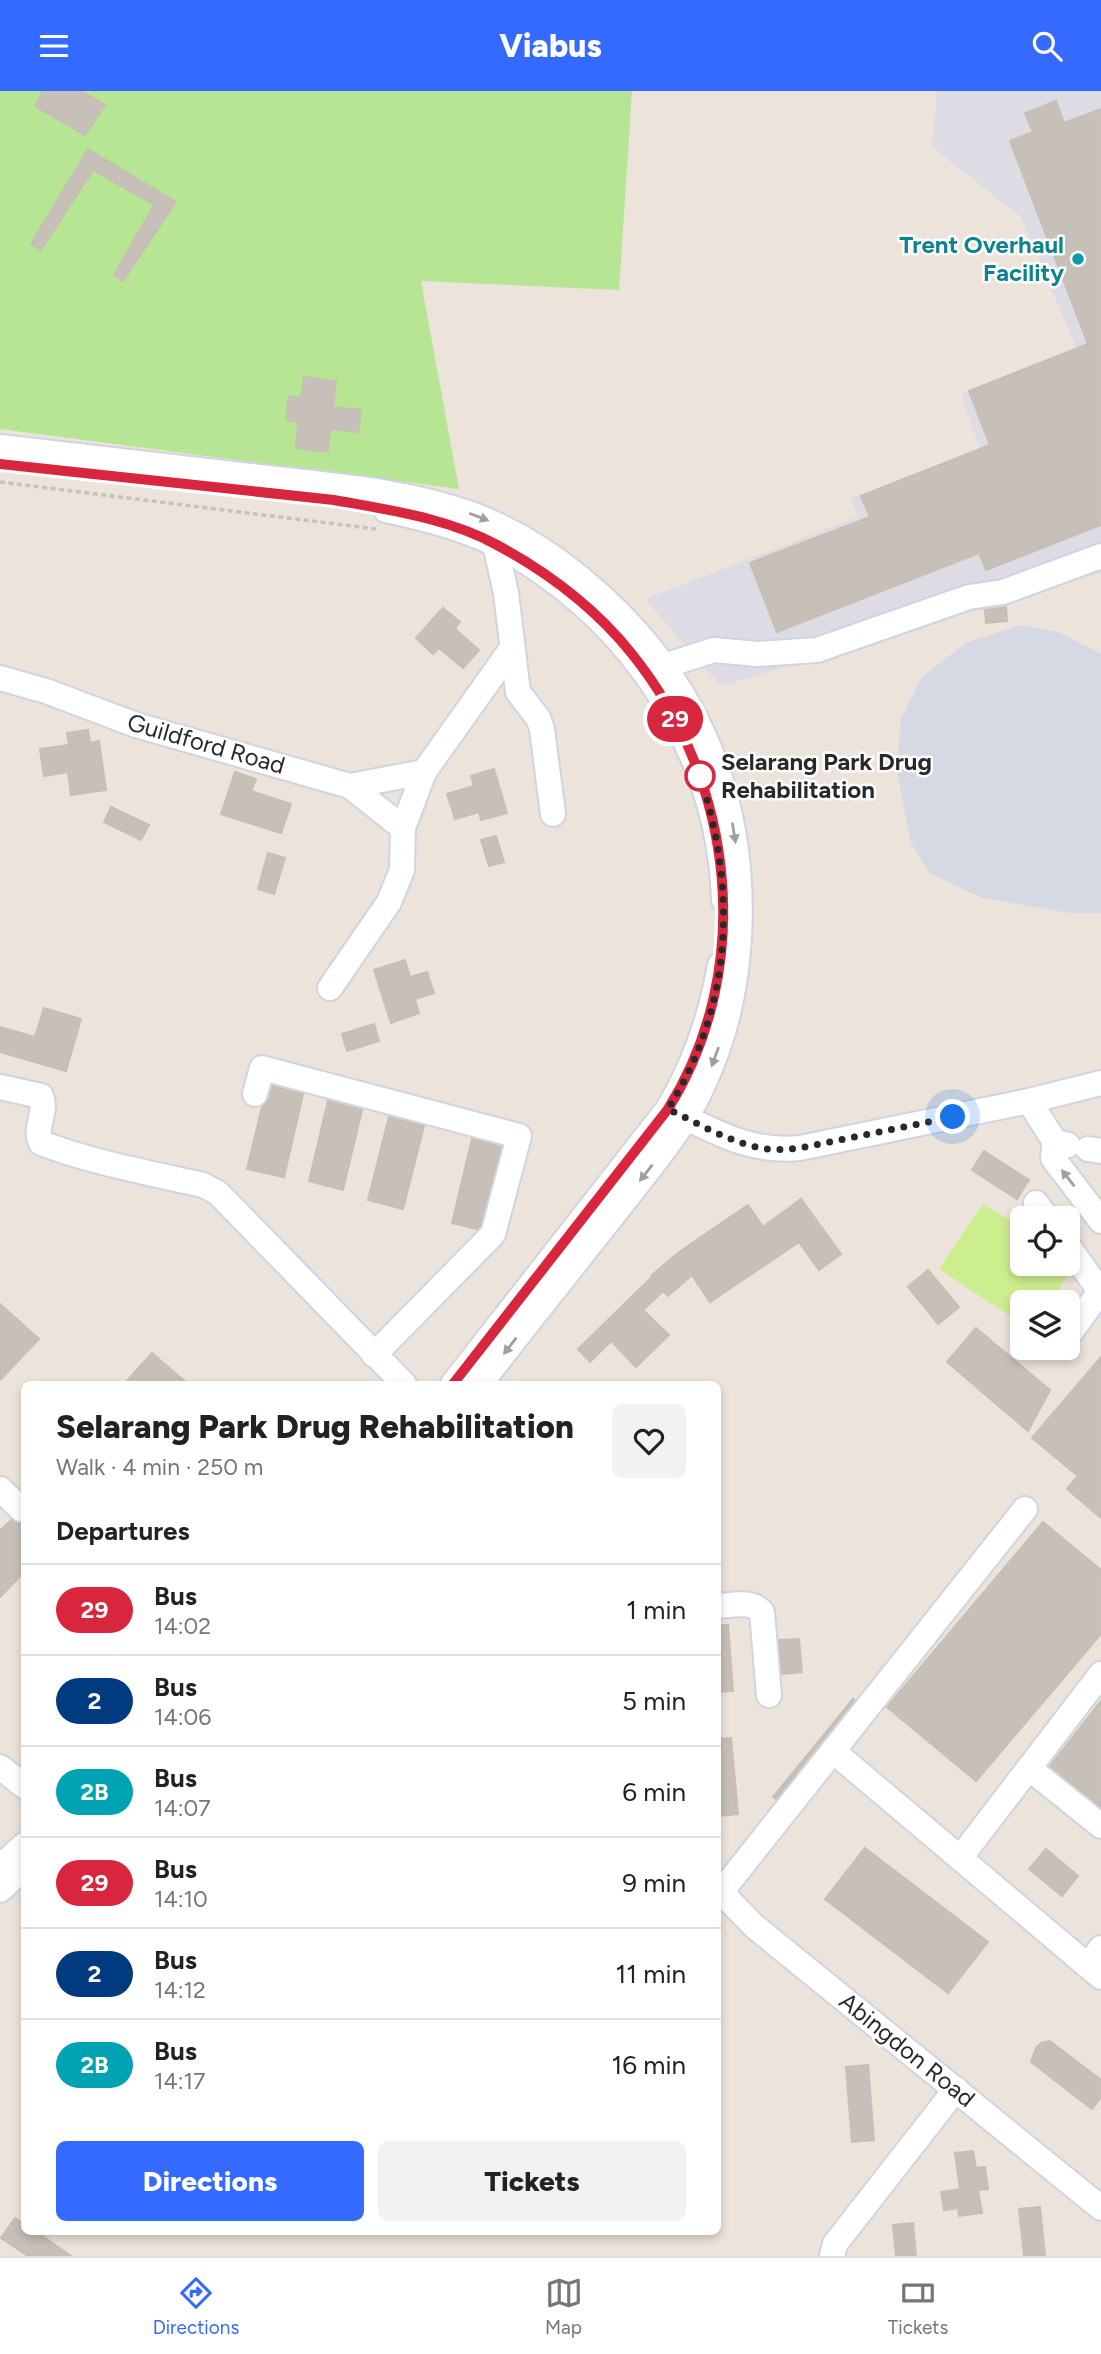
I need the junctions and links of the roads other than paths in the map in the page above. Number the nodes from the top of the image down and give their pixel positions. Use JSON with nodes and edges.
{"nodes":[{"id":1,"x":0,"y":447,"type":"edge"},
{"id":2,"x":0,"y":464,"type":"edge"},
{"id":3,"x":495,"y":544,"type":"junction"},
{"id":4,"x":1101,"y":556,"type":"edge"},
{"id":5,"x":512,"y":648,"type":"junction"},
{"id":6,"x":664,"y":666,"type":"junction"},
{"id":7,"x":0,"y":678,"type":"edge"},
{"id":8,"x":424,"y":772,"type":"junction"},
{"id":9,"x":350,"y":786,"type":"junction"},
{"id":10,"x":553,"y":814,"type":"dead end"},
{"id":11,"x":403,"y":828,"type":"junction"},
{"id":12,"x":330,"y":988,"type":"dead end"},
{"id":13,"x":1101,"y":1083,"type":"edge"},
{"id":14,"x":0,"y":1087,"type":"edge"},
{"id":15,"x":255,"y":1094,"type":"dead end"},
{"id":16,"x":1029,"y":1101,"type":"junction"},
{"id":17,"x":677,"y":1114,"type":"junction"},
{"id":18,"x":1078,"y":1147,"type":"edge"},
{"id":19,"x":1101,"y":1221,"type":"edge"},
{"id":20,"x":1080,"y":1263,"type":"edge"},
{"id":21,"x":1100,"y":1291,"type":"edge"},
{"id":22,"x":1080,"y":1319,"type":"edge"},
{"id":23,"x":374,"y":1355,"type":"junction"},
{"id":24,"x":401,"y":1381,"type":"edge"},
{"id":25,"x":455,"y":1381,"type":"edge"},
{"id":26,"x":482,"y":1381,"type":"edge"},
{"id":27,"x":0,"y":1489,"type":"edge"},
{"id":28,"x":21,"y":1509,"type":"dead end"},
{"id":29,"x":1026,"y":1509,"type":"dead end"},
{"id":30,"x":721,"y":1606,"type":"edge"},
{"id":31,"x":1100,"y":1679,"type":"edge"},
{"id":32,"x":769,"y":1695,"type":"dead end"},
{"id":33,"x":833,"y":1751,"type":"junction"},
{"id":34,"x":0,"y":1767,"type":"edge"},
{"id":35,"x":1029,"y":1768,"type":"junction"},
{"id":36,"x":21,"y":1784,"type":"edge"},
{"id":37,"x":1101,"y":1826,"type":"edge"},
{"id":38,"x":21,"y":1848,"type":"edge"},
{"id":39,"x":960,"y":1858,"type":"junction"},
{"id":40,"x":0,"y":1867,"type":"edge"},
{"id":41,"x":21,"y":1871,"type":"edge"},
{"id":42,"x":721,"y":1889,"type":"edge"},
{"id":43,"x":0,"y":1890,"type":"edge"},
{"id":44,"x":721,"y":1893,"type":"edge"},
{"id":45,"x":1097,"y":1964,"type":"edge"},
{"id":46,"x":956,"y":2089,"type":"junction"},
{"id":47,"x":1101,"y":2208,"type":"edge"},
{"id":48,"x":832,"y":2256,"type":"edge"}],
"edges":[{"from":1,"to":6,"type":"street","one_way":true},
{"from":2,"to":3,"type":"street"},
{"from":3,"to":5,"type":"street"},
{"from":3,"to":17,"type":"street"},
{"from":4,"to":6,"type":"street"},
{"from":5,"to":8,"type":"street"},
{"from":5,"to":10,"type":"street"},
{"from":6,"to":17,"type":"street","one_way":true},
{"from":7,"to":9,"type":"street","name":"Guildford Road"},
{"from":8,"to":9,"type":"street"},
{"from":8,"to":11,"type":"street"},
{"from":9,"to":11,"type":"street","name":"Guildford Road"},
{"from":11,"to":12,"type":"street"},
{"from":13,"to":16,"type":"street"},
{"from":14,"to":23,"type":"street"},
{"from":15,"to":23,"type":"street"},
{"from":16,"to":17,"type":"street"},
{"from":16,"to":18,"type":"street"},
{"from":17,"to":25,"type":"street"},
{"from":17,"to":26,"type":"street","one_way":true},
{"from":19,"to":18,"type":"street","one_way":true},
{"from":20,"to":21,"type":"street"},
{"from":21,"to":22,"type":"street"},
{"from":23,"to":24,"type":"street"},
{"from":27,"to":28,"type":"street"},
{"from":29,"to":33,"type":"street"},
{"from":30,"to":32,"type":"street"},
{"from":31,"to":35,"type":"street"},
{"from":33,"to":39,"type":"street"},
{"from":33,"to":42,"type":"street"},
{"from":34,"to":36,"type":"street"},
{"from":35,"to":37,"type":"street"},
{"from":35,"to":39,"type":"street"},
{"from":38,"to":40,"type":"street"},
{"from":39,"to":45,"type":"street"},
{"from":41,"to":43,"type":"street"},
{"from":44,"to":46,"type":"street","name":"Abingdon Road"},
{"from":46,"to":47,"type":"street","name":"Abingdon Road"},
{"from":46,"to":48,"type":"street"}]}
